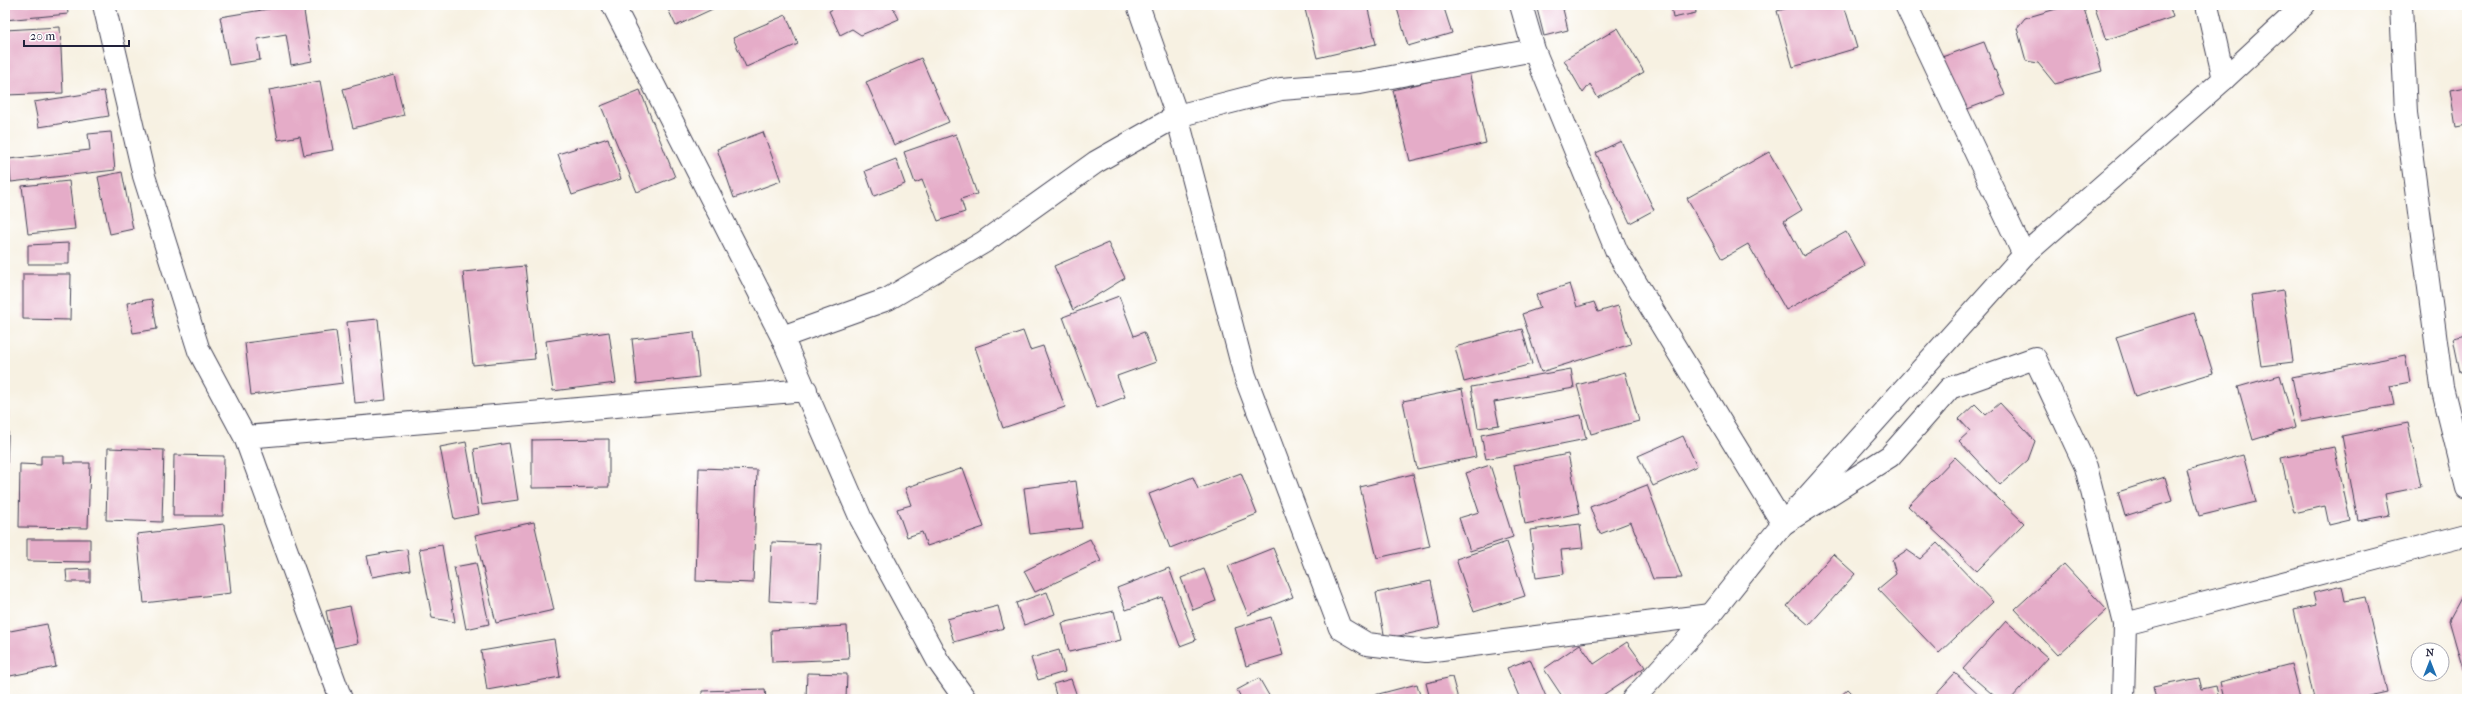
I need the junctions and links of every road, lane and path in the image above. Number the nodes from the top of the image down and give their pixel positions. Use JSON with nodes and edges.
{"nodes":[{"id":1,"x":104,"y":5,"type":"edge"},
{"id":2,"x":613,"y":5,"type":"edge"},
{"id":3,"x":1138,"y":5,"type":"edge"},
{"id":4,"x":1521,"y":5,"type":"edge"},
{"id":5,"x":1906,"y":5,"type":"edge"},
{"id":6,"x":2207,"y":5,"type":"edge"},
{"id":7,"x":2304,"y":5,"type":"edge"},
{"id":8,"x":2401,"y":5,"type":"edge"},
{"id":9,"x":1534,"y":50,"type":"junction"},
{"id":10,"x":2224,"y":79,"type":"junction"},
{"id":11,"x":1177,"y":116,"type":"junction"},
{"id":12,"x":2024,"y":254,"type":"junction"},
{"id":13,"x":782,"y":338,"type":"junction"},
{"id":14,"x":806,"y":390,"type":"junction"},
{"id":15,"x":245,"y":437,"type":"junction"},
{"id":16,"x":2467,"y":488,"type":"edge"},
{"id":17,"x":1783,"y":524,"type":"junction"},
{"id":18,"x":2467,"y":535,"type":"edge"},
{"id":19,"x":1710,"y":615,"type":"junction"},
{"id":20,"x":2125,"y":624,"type":"junction"},
{"id":21,"x":341,"y":699,"type":"edge"},
{"id":22,"x":964,"y":699,"type":"edge"},
{"id":23,"x":1633,"y":699,"type":"edge"},
{"id":24,"x":2123,"y":699,"type":"edge"}],
"edges":[{"from":1,"to":15,"type":"street"},
{"from":2,"to":13,"type":"street"},
{"from":3,"to":11,"type":"street"},
{"from":4,"to":9,"type":"street"},
{"from":5,"to":12,"type":"street"},
{"from":6,"to":10,"type":"street"},
{"from":7,"to":10,"type":"street"},
{"from":8,"to":16,"type":"street"},
{"from":9,"to":11,"type":"street"},
{"from":9,"to":17,"type":"street"},
{"from":10,"to":12,"type":"street"},
{"from":11,"to":13,"type":"street"},
{"from":11,"to":19,"type":"street"},
{"from":12,"to":17,"type":"street"},
{"from":13,"to":14,"type":"street"},
{"from":14,"to":15,"type":"street"},
{"from":14,"to":22,"type":"street"},
{"from":15,"to":21,"type":"street"},
{"from":17,"to":19,"type":"street"},
{"from":17,"to":20,"type":"street"},
{"from":18,"to":20,"type":"street"},
{"from":19,"to":23,"type":"street"},
{"from":20,"to":24,"type":"street"}]}
